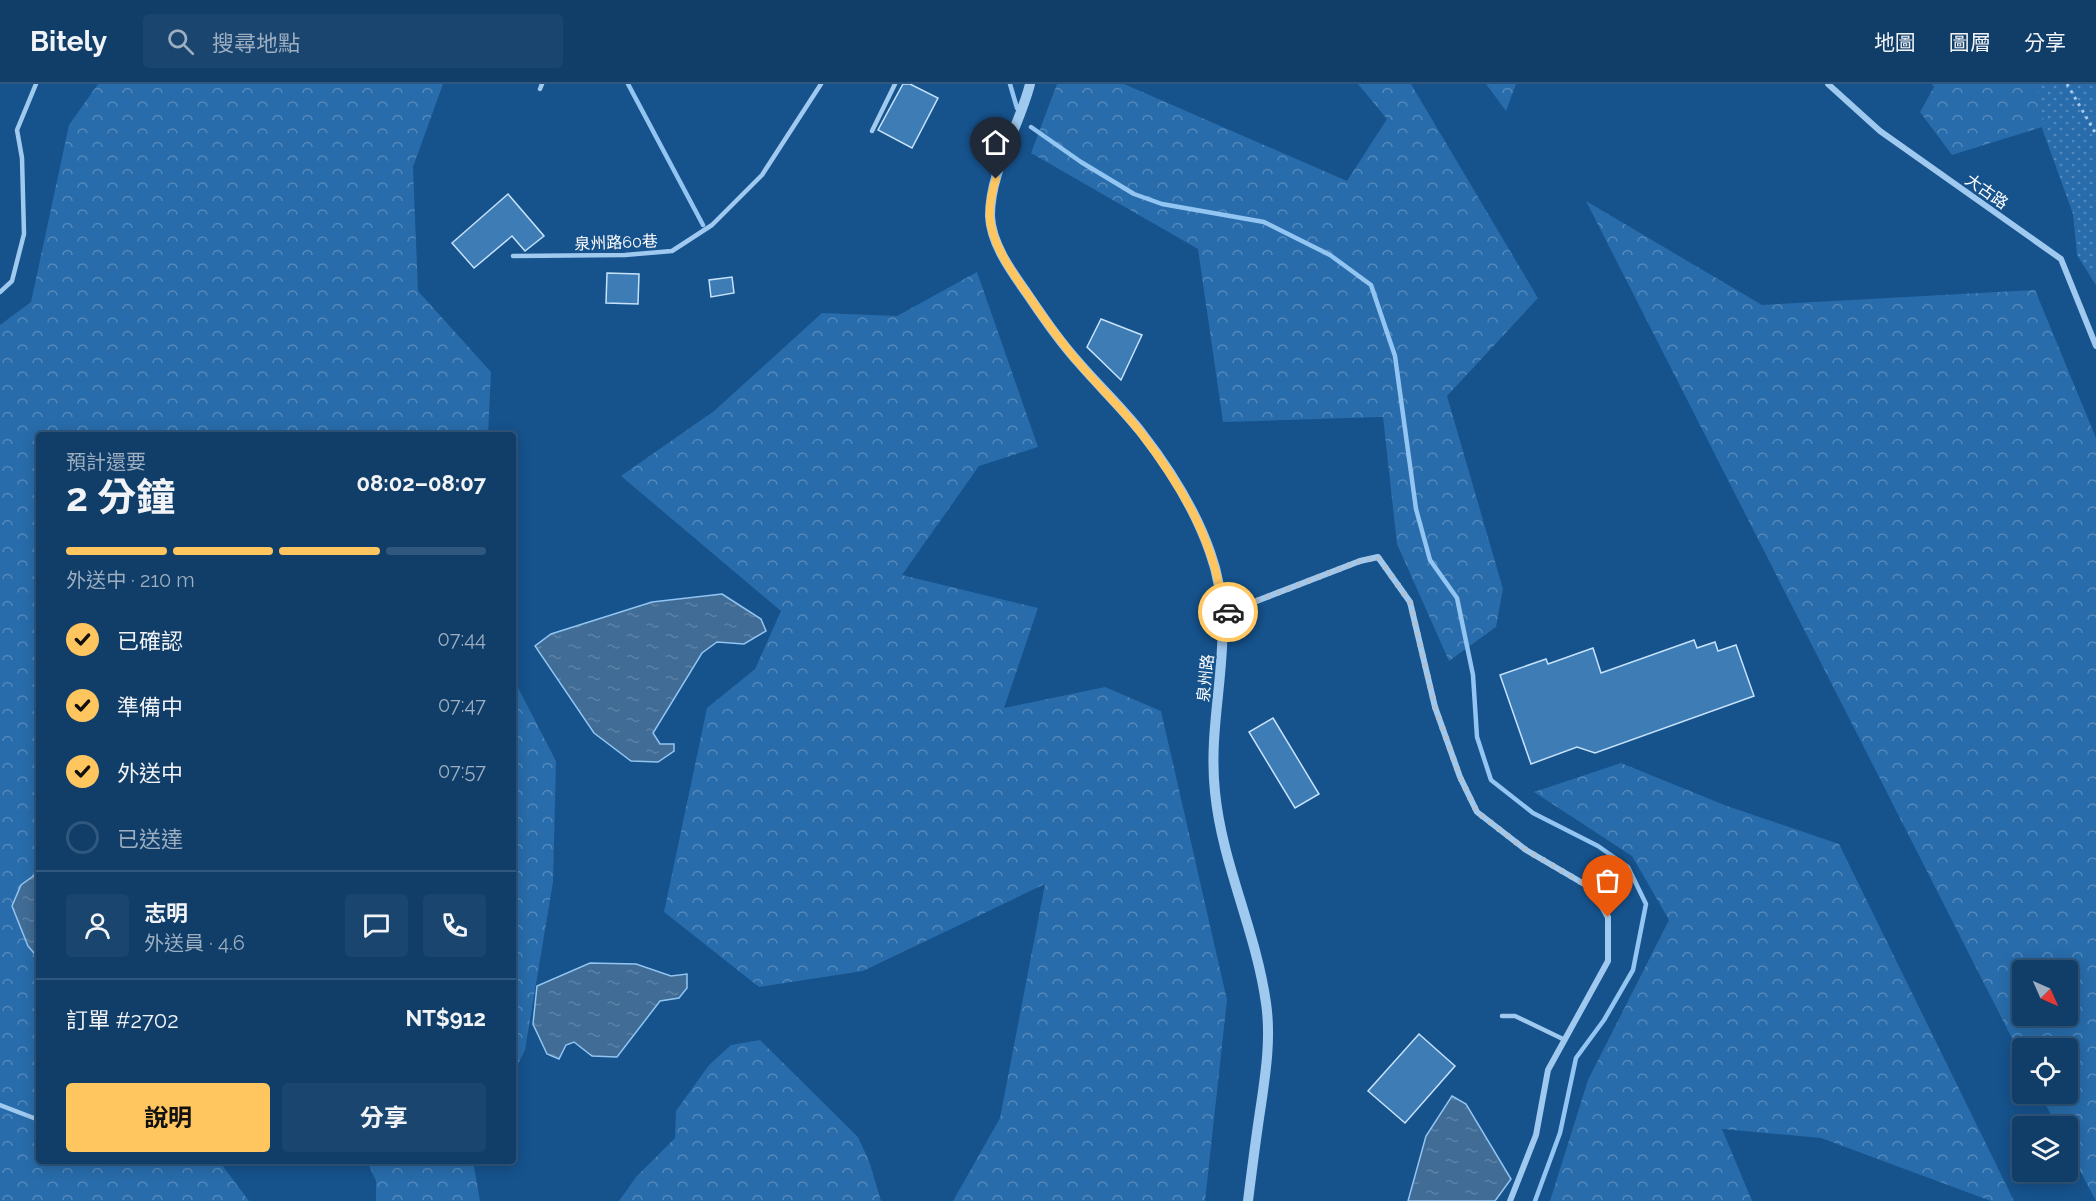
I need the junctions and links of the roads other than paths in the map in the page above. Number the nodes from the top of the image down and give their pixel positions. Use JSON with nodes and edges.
{"nodes":[{"id":1,"x":36,"y":84,"type":"edge"},
{"id":2,"x":821,"y":84,"type":"edge"},
{"id":3,"x":895,"y":84,"type":"edge"},
{"id":4,"x":1030,"y":84,"type":"edge"},
{"id":5,"x":1828,"y":84,"type":"edge"},
{"id":6,"x":872,"y":131,"type":"dead end"},
{"id":7,"x":513,"y":256,"type":"dead end"},
{"id":8,"x":0,"y":292,"type":"edge"},
{"id":9,"x":2096,"y":345,"type":"edge"},
{"id":10,"x":1223,"y":614,"type":"junction"},
{"id":11,"x":1502,"y":1016,"type":"dead end"},
{"id":12,"x":1565,"y":1040,"type":"junction"},
{"id":13,"x":0,"y":1105,"type":"edge"},
{"id":14,"x":36,"y":1119,"type":"edge"},
{"id":15,"x":1248,"y":1201,"type":"edge"},
{"id":16,"x":1510,"y":1201,"type":"edge"}],
"edges":[{"from":1,"to":8,"type":"lane"},
{"from":2,"to":7,"type":"lane","name":"泉州路60巷"},
{"from":3,"to":6,"type":"lane"},
{"from":4,"to":10,"type":"street","name":"泉州路"},
{"from":5,"to":9,"type":"street","name":"大古路"},
{"from":10,"to":12,"type":"street"},
{"from":10,"to":15,"type":"street","name":"泉州路"},
{"from":11,"to":12,"type":"lane"},
{"from":12,"to":16,"type":"street"},
{"from":13,"to":14,"type":"lane"}]}
